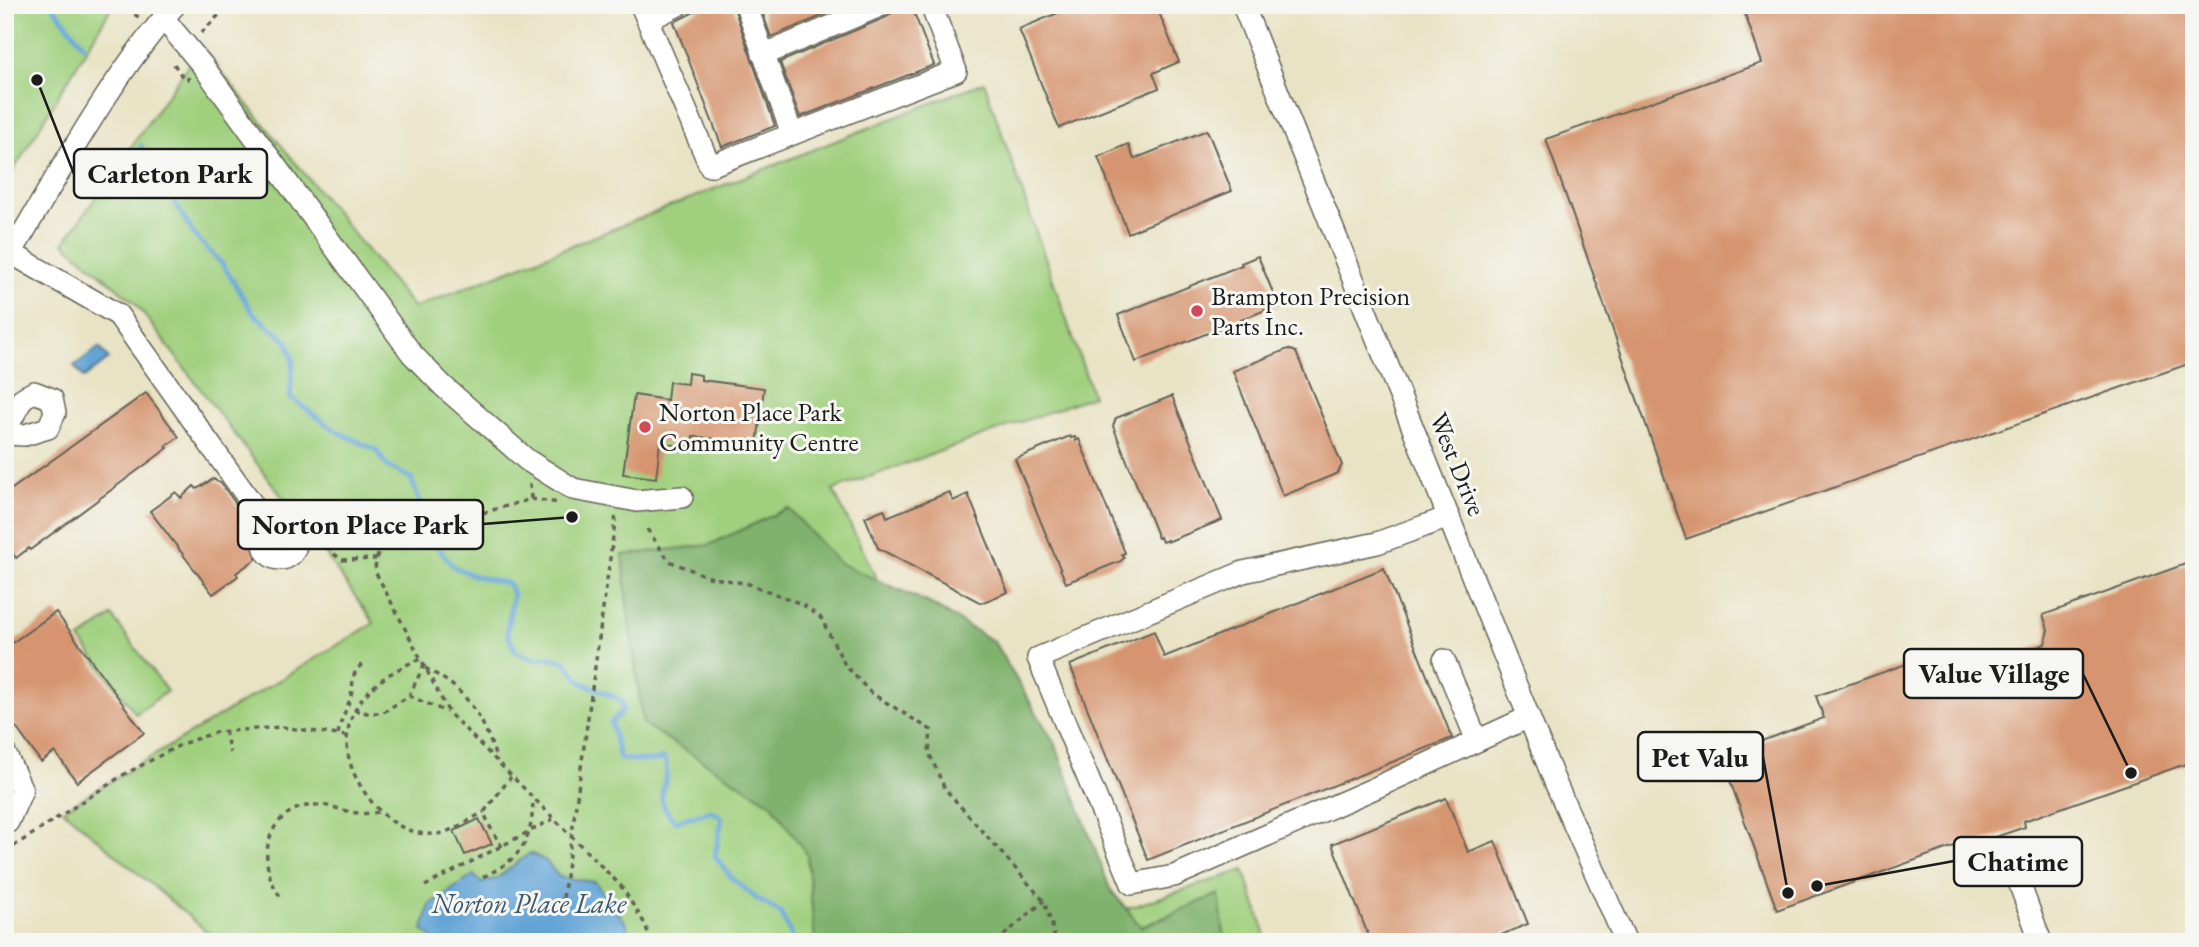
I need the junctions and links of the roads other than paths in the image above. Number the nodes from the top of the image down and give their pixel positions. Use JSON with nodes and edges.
{"nodes":[{"id":1,"x":678,"y":5,"type":"edge"},
{"id":2,"x":746,"y":5,"type":"edge"},
{"id":3,"x":882,"y":5,"type":"edge"},
{"id":4,"x":931,"y":5,"type":"edge"},
{"id":5,"x":1243,"y":5,"type":"edge"},
{"id":6,"x":169,"y":12,"type":"edge"},
{"id":7,"x":645,"y":13,"type":"edge"},
{"id":8,"x":762,"y":55,"type":"junction"},
{"id":9,"x":792,"y":134,"type":"junction"},
{"id":10,"x":8,"y":258,"type":"edge"},
{"id":11,"x":682,"y":497,"type":"dead end"},
{"id":12,"x":1449,"y":517,"type":"junction"},
{"id":13,"x":276,"y":528,"type":"road end"},
{"id":14,"x":1444,"y":660,"type":"dead end"},
{"id":15,"x":1529,"y":717,"type":"junction"},
{"id":16,"x":1477,"y":741,"type":"junction"},
{"id":17,"x":5,"y":753,"type":"edge"},
{"id":18,"x":5,"y":824,"type":"edge"},
{"id":19,"x":2008,"y":853,"type":"dead end"},
{"id":20,"x":1626,"y":942,"type":"edge"},
{"id":21,"x":2041,"y":942,"type":"edge"}],
"edges":[{"from":1,"to":7,"type":"street"},
{"from":2,"to":8,"type":"street"},
{"from":3,"to":8,"type":"street"},
{"from":4,"to":9,"type":"street"},
{"from":5,"to":12,"type":"street","name":"West Drive"},
{"from":6,"to":10,"type":"street"},
{"from":6,"to":11,"type":"street"},
{"from":7,"to":9,"type":"street"},
{"from":8,"to":9,"type":"street"},
{"from":10,"to":13,"type":"street"},
{"from":12,"to":15,"type":"street","name":"West Drive"},
{"from":12,"to":16,"type":"street"},
{"from":14,"to":16,"type":"street"},
{"from":15,"to":16,"type":"street"},
{"from":15,"to":20,"type":"street","name":"West Drive"},
{"from":17,"to":18,"type":"street"},
{"from":19,"to":21,"type":"street"}]}
